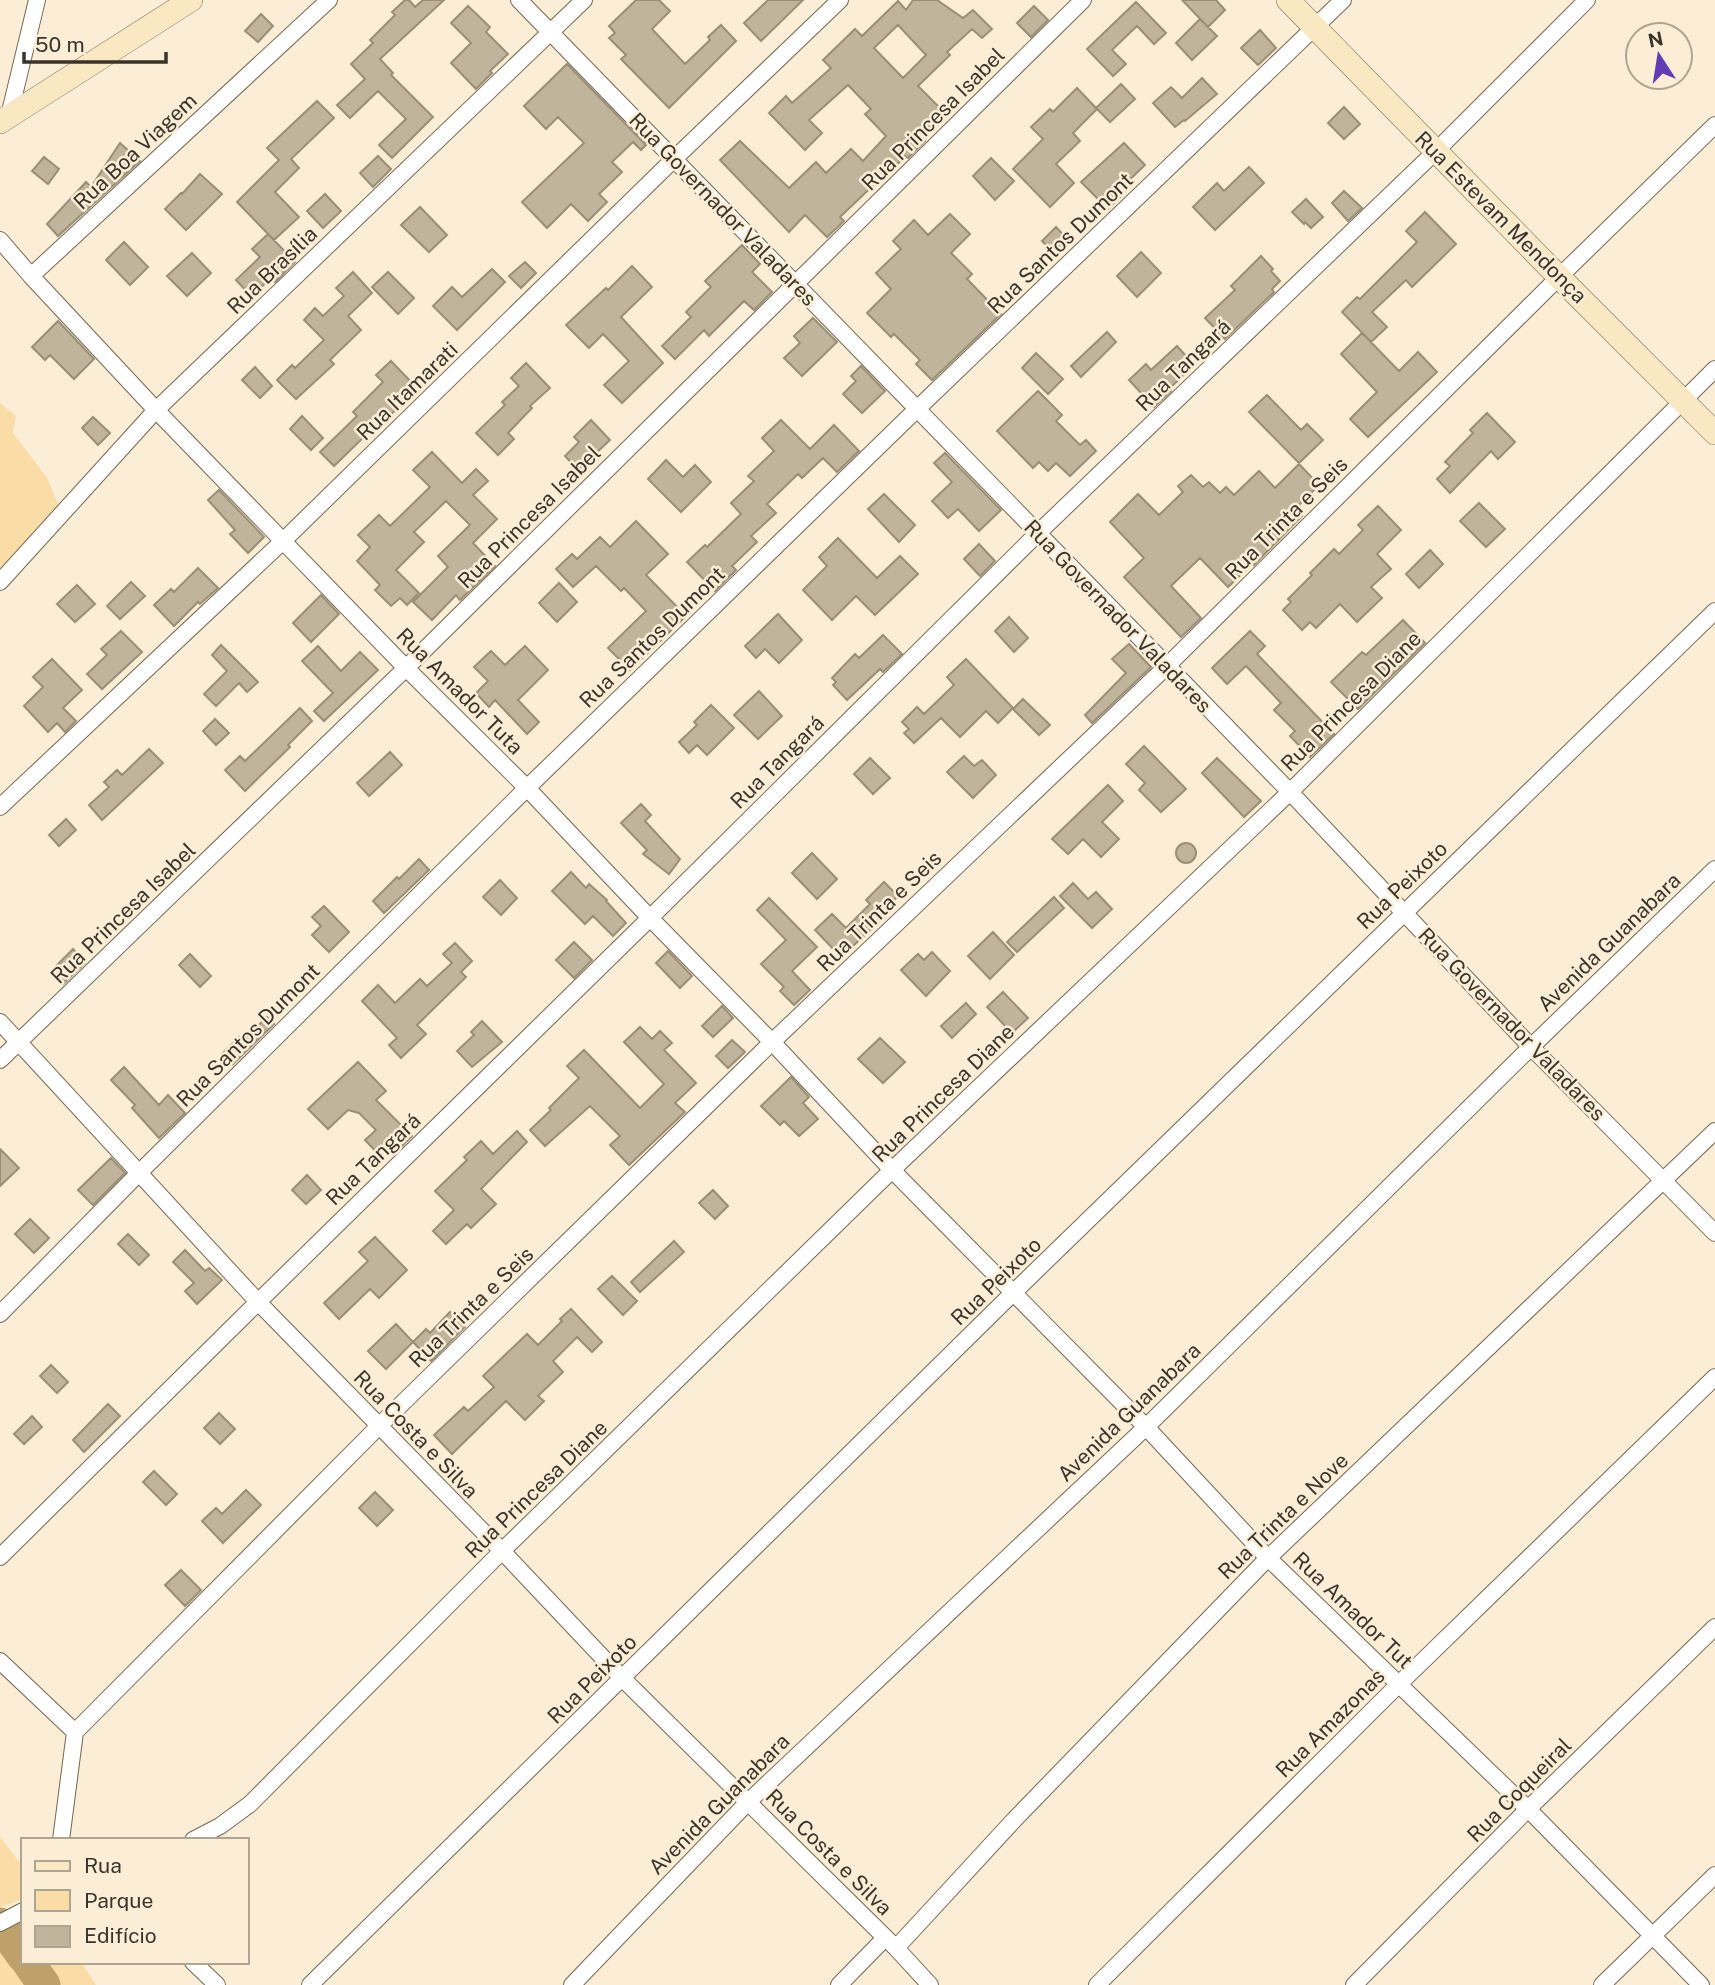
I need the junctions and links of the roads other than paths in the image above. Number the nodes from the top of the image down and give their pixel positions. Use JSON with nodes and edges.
{"nodes":[{"id":1,"x":37,"y":0,"type":"edge"},
{"id":2,"x":191,"y":0,"type":"edge"},
{"id":3,"x":329,"y":0,"type":"edge"},
{"id":4,"x":519,"y":0,"type":"edge"},
{"id":5,"x":584,"y":0,"type":"edge"},
{"id":6,"x":840,"y":0,"type":"edge"},
{"id":7,"x":1083,"y":0,"type":"edge"},
{"id":8,"x":1287,"y":0,"type":"edge"},
{"id":9,"x":1343,"y":0,"type":"edge"},
{"id":10,"x":1587,"y":0,"type":"edge"},
{"id":11,"x":1315,"y":28,"type":"junction"},
{"id":12,"x":552,"y":33,"type":"junction"},
{"id":13,"x":5,"y":119,"type":"edge"},
{"id":14,"x":1715,"y":125,"type":"edge"},
{"id":15,"x":1436,"y":151,"type":"junction"},
{"id":16,"x":674,"y":159,"type":"junction"},
{"id":17,"x":0,"y":240,"type":"edge"},
{"id":18,"x":31,"y":276,"type":"junction"},
{"id":19,"x":1559,"y":277,"type":"junction"},
{"id":20,"x":796,"y":284,"type":"junction"},
{"id":21,"x":1715,"y":369,"type":"edge"},
{"id":22,"x":1683,"y":400,"type":"junction"},
{"id":23,"x":156,"y":410,"type":"junction"},
{"id":24,"x":916,"y":410,"type":"junction"},
{"id":25,"x":1715,"y":433,"type":"edge"},
{"id":26,"x":1037,"y":534,"type":"junction"},
{"id":27,"x":283,"y":541,"type":"junction"},
{"id":28,"x":0,"y":582,"type":"edge"},
{"id":29,"x":1715,"y":611,"type":"edge"},
{"id":30,"x":1167,"y":666,"type":"junction"},
{"id":31,"x":405,"y":668,"type":"junction"},
{"id":32,"x":527,"y":788,"type":"junction"},
{"id":33,"x":1290,"y":792,"type":"junction"},
{"id":34,"x":0,"y":807,"type":"edge"},
{"id":35,"x":1715,"y":870,"type":"edge"},
{"id":36,"x":1405,"y":911,"type":"junction"},
{"id":37,"x":650,"y":919,"type":"junction"},
{"id":38,"x":0,"y":1022,"type":"edge"},
{"id":39,"x":20,"y":1042,"type":"junction"},
{"id":40,"x":772,"y":1042,"type":"junction"},
{"id":41,"x":1531,"y":1047,"type":"junction"},
{"id":42,"x":0,"y":1060,"type":"edge"},
{"id":43,"x":1715,"y":1131,"type":"edge"},
{"id":44,"x":891,"y":1170,"type":"junction"},
{"id":45,"x":140,"y":1172,"type":"junction"},
{"id":46,"x":1663,"y":1181,"type":"junction"},
{"id":47,"x":1715,"y":1233,"type":"edge"},
{"id":48,"x":1013,"y":1293,"type":"junction"},
{"id":49,"x":258,"y":1302,"type":"junction"},
{"id":50,"x":0,"y":1314,"type":"edge"},
{"id":51,"x":1715,"y":1377,"type":"edge"},
{"id":52,"x":379,"y":1426,"type":"junction"},
{"id":53,"x":1146,"y":1427,"type":"junction"},
{"id":54,"x":502,"y":1551,"type":"junction"},
{"id":55,"x":0,"y":1557,"type":"edge"},
{"id":56,"x":1268,"y":1558,"type":"junction"},
{"id":57,"x":1715,"y":1627,"type":"edge"},
{"id":58,"x":0,"y":1661,"type":"edge"},
{"id":59,"x":622,"y":1678,"type":"junction"},
{"id":60,"x":1399,"y":1684,"type":"junction"},
{"id":61,"x":75,"y":1732,"type":"junction"},
{"id":62,"x":748,"y":1802,"type":"junction"},
{"id":63,"x":1528,"y":1809,"type":"junction"},
{"id":64,"x":61,"y":1838,"type":"edge"},
{"id":65,"x":197,"y":1838,"type":"edge"},
{"id":66,"x":1715,"y":1875,"type":"edge"},
{"id":67,"x":21,"y":1912,"type":"edge"},
{"id":68,"x":0,"y":1923,"type":"edge"},
{"id":69,"x":1651,"y":1936,"type":"junction"},
{"id":70,"x":890,"y":1943,"type":"junction"},
{"id":71,"x":195,"y":1964,"type":"edge"},
{"id":72,"x":217,"y":1985,"type":"edge"},
{"id":73,"x":310,"y":1985,"type":"edge"},
{"id":74,"x":572,"y":1985,"type":"edge"},
{"id":75,"x":839,"y":1985,"type":"edge"},
{"id":76,"x":930,"y":1985,"type":"edge"},
{"id":77,"x":1097,"y":1985,"type":"edge"},
{"id":78,"x":1354,"y":1985,"type":"edge"},
{"id":79,"x":1602,"y":1985,"type":"edge"},
{"id":80,"x":1701,"y":1985,"type":"edge"}],
"edges":[{"from":1,"to":13,"type":"street"},
{"from":2,"to":13,"type":"street"},
{"from":3,"to":18,"type":"street","name":"Rua Boa Viagem"},
{"from":4,"to":12,"type":"street","name":"Rua Governador Valadares"},
{"from":5,"to":12,"type":"street","name":"Rua Brasília"},
{"from":6,"to":16,"type":"street","name":"Rua Itamarati"},
{"from":7,"to":20,"type":"street","name":"Rua Princesa Isabel"},
{"from":8,"to":11,"type":"street","name":"Rua Estevam Mendonça"},
{"from":9,"to":11,"type":"street","name":"Rua Santos Dumont"},
{"from":10,"to":15,"type":"street","name":"Rua Tangará"},
{"from":11,"to":15,"type":"street","name":"Rua Estevam Mendonça"},
{"from":11,"to":24,"type":"street","name":"Rua Santos Dumont"},
{"from":12,"to":16,"type":"street","name":"Rua Governador Valadares"},
{"from":12,"to":23,"type":"street","name":"Rua Brasília"},
{"from":14,"to":19,"type":"street","name":"Rua Trinta e Seis"},
{"from":15,"to":19,"type":"street","name":"Rua Estevam Mendonça"},
{"from":15,"to":26,"type":"street","name":"Rua Tangará"},
{"from":16,"to":20,"type":"street","name":"Rua Governador Valadares"},
{"from":16,"to":27,"type":"street","name":"Rua Itamarati"},
{"from":17,"to":18,"type":"street","name":"Rua Amador Tuta"},
{"from":18,"to":23,"type":"street","name":"Rua Amador Tuta"},
{"from":19,"to":22,"type":"street","name":"Rua Estevam Mendonça"},
{"from":19,"to":30,"type":"street","name":"Rua Trinta e Seis"},
{"from":20,"to":24,"type":"street","name":"Rua Governador Valadares"},
{"from":20,"to":31,"type":"street","name":"Rua Princesa Isabel"},
{"from":21,"to":22,"type":"street","name":"Rua Princesa Diane"},
{"from":22,"to":25,"type":"street","name":"Rua Estevam Mendonça"},
{"from":22,"to":33,"type":"street","name":"Rua Princesa Diane"},
{"from":23,"to":27,"type":"street","name":"Rua Amador Tuta"},
{"from":23,"to":28,"type":"street","name":"Rua Brasília"},
{"from":24,"to":26,"type":"street","name":"Rua Governador Valadares"},
{"from":24,"to":32,"type":"street","name":"Rua Santos Dumont"},
{"from":26,"to":30,"type":"street","name":"Rua Governador Valadares"},
{"from":26,"to":37,"type":"street","name":"Rua Tangará"},
{"from":27,"to":31,"type":"street","name":"Rua Amador Tuta"},
{"from":27,"to":34,"type":"street","name":"Rua Itamarati"},
{"from":29,"to":36,"type":"street","name":"Rua Peixoto"},
{"from":30,"to":33,"type":"street","name":"Rua Governador Valadares"},
{"from":30,"to":40,"type":"street","name":"Rua Trinta e Seis"},
{"from":31,"to":32,"type":"street","name":"Rua Amador Tuta"},
{"from":31,"to":39,"type":"street","name":"Rua Princesa Isabel"},
{"from":32,"to":37,"type":"street","name":"Rua Amador Tuta"},
{"from":32,"to":45,"type":"street","name":"Rua Santos Dumont"},
{"from":33,"to":36,"type":"street","name":"Rua Governador Valadares"},
{"from":33,"to":44,"type":"street","name":"Rua Princesa Diane"},
{"from":35,"to":41,"type":"street","name":"Avenida Guanabara"},
{"from":36,"to":41,"type":"street","name":"Rua Governador Valadares"},
{"from":36,"to":48,"type":"street","name":"Rua Peixoto"},
{"from":37,"to":40,"type":"street","name":"Rua Amador Tuta"},
{"from":37,"to":49,"type":"street","name":"Rua Tangará"},
{"from":38,"to":39,"type":"street","name":"Rua Costa e Silva"},
{"from":39,"to":42,"type":"street","name":"Rua Princesa Isabel"},
{"from":39,"to":45,"type":"street","name":"Rua Costa e Silva"},
{"from":40,"to":44,"type":"street","name":"Rua Amador Tuta"},
{"from":40,"to":52,"type":"street","name":"Rua Trinta e Seis"},
{"from":41,"to":46,"type":"street","name":"Rua Governador Valadares"},
{"from":41,"to":53,"type":"street","name":"Avenida Guanabara"},
{"from":43,"to":46,"type":"street","name":"Rua Trinta e Nove"},
{"from":44,"to":48,"type":"street","name":"Rua Amador Tut"},
{"from":44,"to":54,"type":"street","name":"Rua Princesa Diane"},
{"from":45,"to":49,"type":"street","name":"Rua Costa e Silva"},
{"from":45,"to":50,"type":"street","name":"Rua Santos Dumont"},
{"from":46,"to":47,"type":"street","name":"Rua Governador Valadares"},
{"from":46,"to":56,"type":"street","name":"Rua Trinta e Nove"},
{"from":48,"to":53,"type":"street","name":"Rua Amador Tut"},
{"from":48,"to":59,"type":"street","name":"Rua Peixoto"},
{"from":49,"to":52,"type":"street","name":"Rua Costa e Silva"},
{"from":49,"to":55,"type":"street","name":"Rua Tangará"},
{"from":51,"to":60,"type":"street","name":"Rua Amazonas"},
{"from":52,"to":54,"type":"street","name":"Rua Costa e Silva"},
{"from":52,"to":61,"type":"street","name":"Rua Trinta e Seis"},
{"from":53,"to":56,"type":"street","name":"Rua Amador Tut"},
{"from":53,"to":62,"type":"street","name":"Avenida Guanabara"},
{"from":54,"to":59,"type":"street","name":"Rua Costa e Silva"},
{"from":54,"to":65,"type":"street","name":"Rua Princesa Diane"},
{"from":56,"to":60,"type":"street","name":"Rua Amador Tut"},
{"from":56,"to":70,"type":"street","name":"Rua Trinta e Nove"},
{"from":57,"to":63,"type":"street","name":"Rua Coqueiral"},
{"from":58,"to":61,"type":"street"},
{"from":59,"to":62,"type":"street","name":"Rua Costa e Silva"},
{"from":59,"to":73,"type":"street","name":"Rua Peixoto"},
{"from":60,"to":63,"type":"street","name":"Rua Amador Tut"},
{"from":60,"to":77,"type":"street","name":"Rua Amazonas"},
{"from":61,"to":64,"type":"street"},
{"from":62,"to":70,"type":"street","name":"Rua Costa e Silva"},
{"from":62,"to":74,"type":"street","name":"Avenida Guanabara"},
{"from":63,"to":69,"type":"street","name":"Rua Amador Tut"},
{"from":63,"to":78,"type":"street","name":"Rua Coqueiral"},
{"from":66,"to":69,"type":"street"},
{"from":67,"to":68,"type":"street"},
{"from":69,"to":79,"type":"street"},
{"from":69,"to":80,"type":"street","name":"Rua Amador Tut"},
{"from":70,"to":75,"type":"street","name":"Rua Trinta e Nove"},
{"from":70,"to":76,"type":"street","name":"Rua Costa e Silva"},
{"from":71,"to":72,"type":"street"}]}
